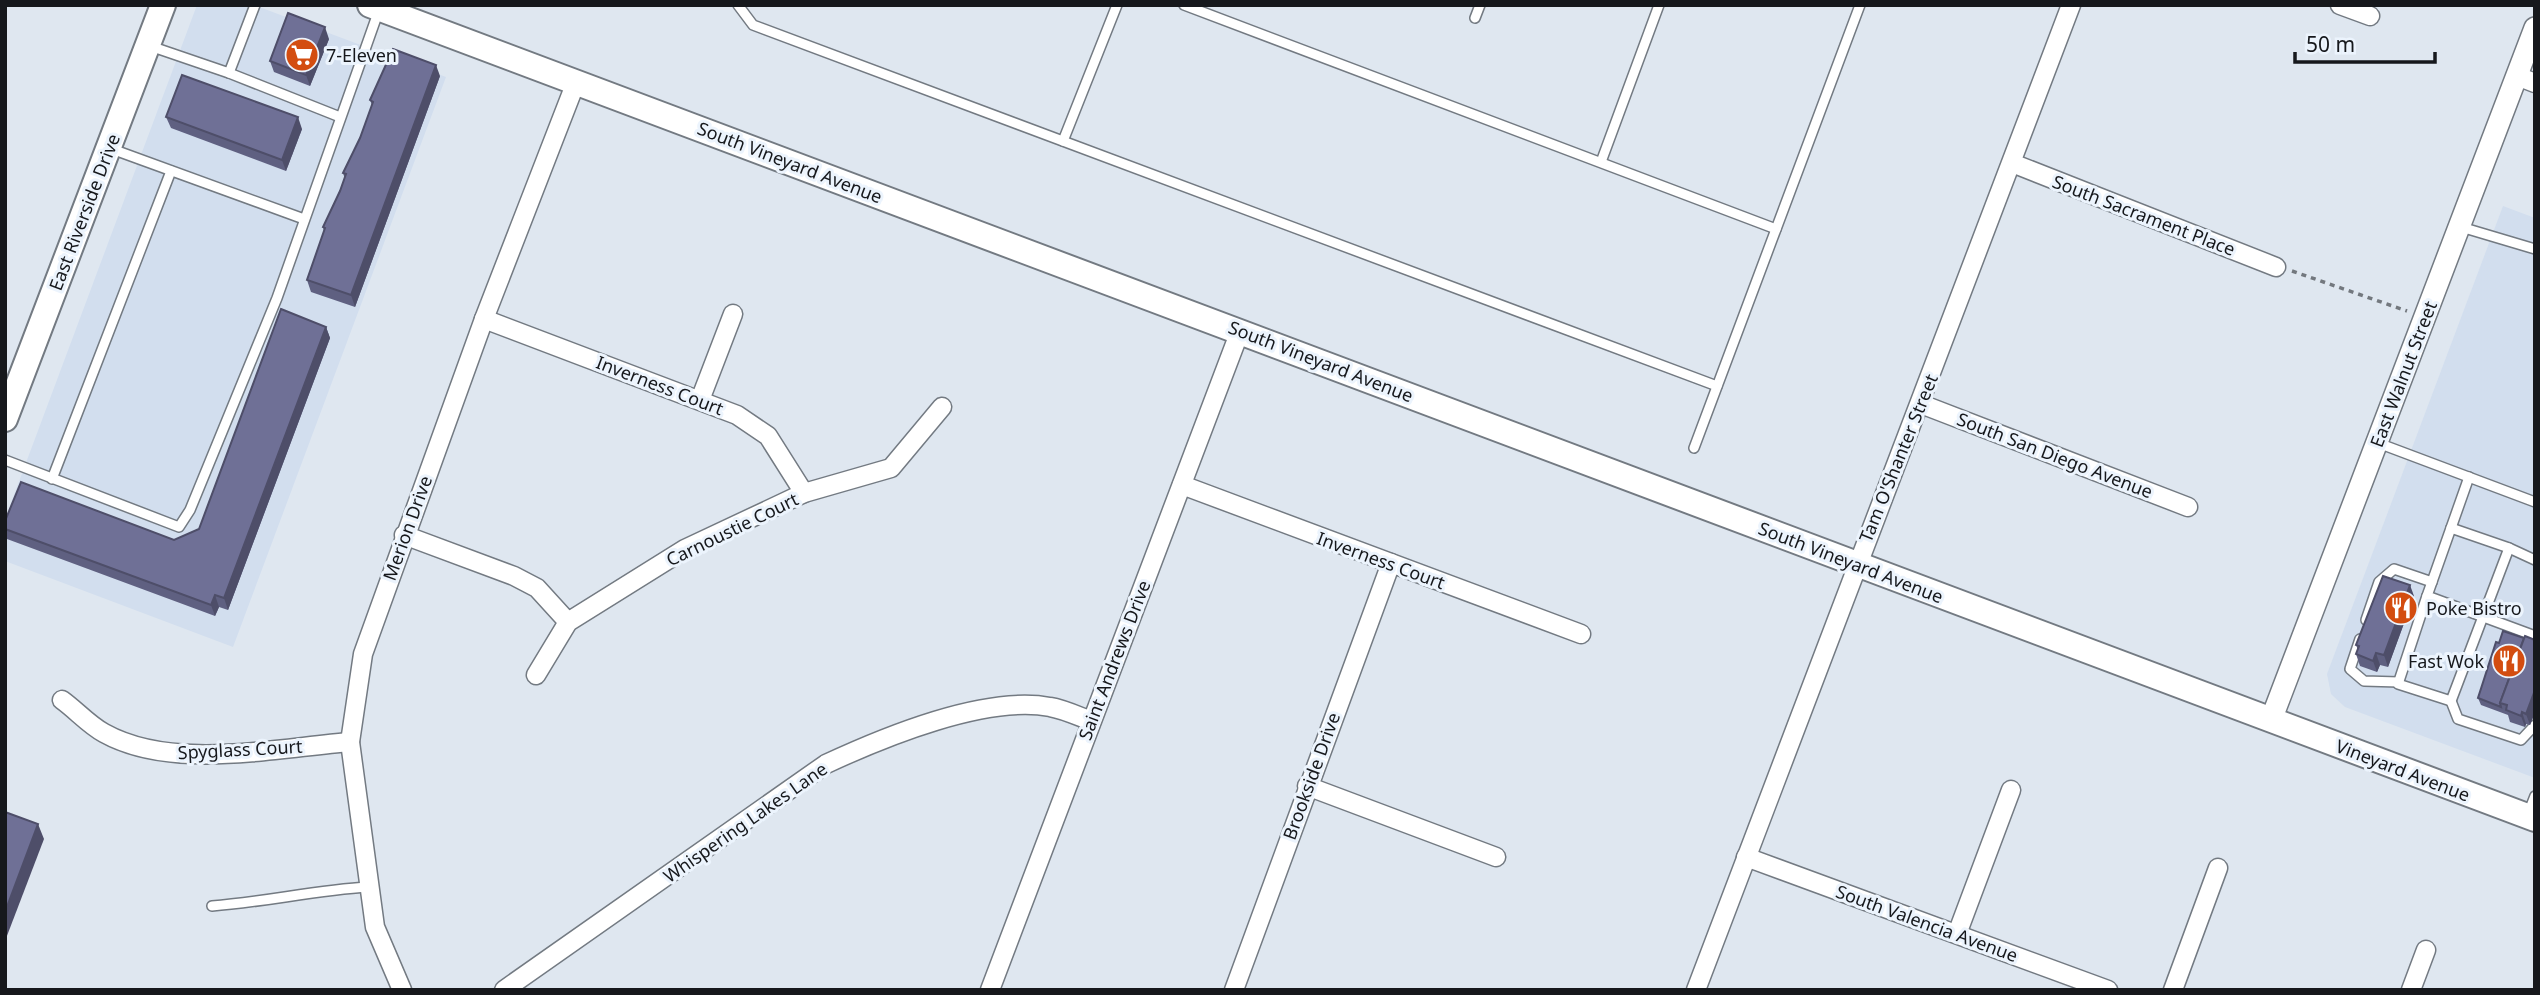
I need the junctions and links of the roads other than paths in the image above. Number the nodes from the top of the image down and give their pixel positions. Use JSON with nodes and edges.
{"nodes":[{"id":1,"x":163,"y":5,"type":"edge"},
{"id":2,"x":256,"y":5,"type":"edge"},
{"id":3,"x":738,"y":5,"type":"edge"},
{"id":4,"x":1117,"y":5,"type":"edge"},
{"id":5,"x":1184,"y":5,"type":"edge"},
{"id":6,"x":1480,"y":5,"type":"edge"},
{"id":7,"x":1660,"y":5,"type":"edge"},
{"id":8,"x":1860,"y":5,"type":"edge"},
{"id":9,"x":2071,"y":5,"type":"edge"},
{"id":10,"x":2340,"y":5,"type":"edge"},
{"id":11,"x":377,"y":6,"type":"edge"},
{"id":12,"x":2370,"y":16,"type":"dead end"},
{"id":13,"x":1475,"y":18,"type":"dead end"},
{"id":14,"x":2535,"y":28,"type":"edge"},
{"id":15,"x":147,"y":45,"type":"junction"},
{"id":16,"x":229,"y":73,"type":"junction"},
{"id":17,"x":2526,"y":80,"type":"edge"},
{"id":18,"x":576,"y":82,"type":"junction"},
{"id":19,"x":340,"y":117,"type":"junction"},
{"id":20,"x":1063,"y":141,"type":"junction"},
{"id":21,"x":108,"y":148,"type":"junction"},
{"id":22,"x":1601,"y":162,"type":"junction"},
{"id":23,"x":2012,"y":163,"type":"junction"},
{"id":24,"x":172,"y":171,"type":"junction"},
{"id":25,"x":304,"y":219,"type":"junction"},
{"id":26,"x":2459,"y":227,"type":"junction"},
{"id":27,"x":1776,"y":229,"type":"junction"},
{"id":28,"x":2535,"y":249,"type":"edge"},
{"id":29,"x":2276,"y":267,"type":"road end"},
{"id":30,"x":733,"y":314,"type":"dead end"},
{"id":31,"x":484,"y":319,"type":"junction"},
{"id":32,"x":1240,"y":331,"type":"junction"},
{"id":33,"x":1717,"y":386,"type":"junction"},
{"id":34,"x":700,"y":400,"type":"junction"},
{"id":35,"x":1921,"y":404,"type":"junction"},
{"id":36,"x":942,"y":407,"type":"dead end"},
{"id":37,"x":5,"y":419,"type":"edge"},
{"id":38,"x":2377,"y":442,"type":"junction"},
{"id":39,"x":1694,"y":448,"type":"dead end"},
{"id":40,"x":5,"y":460,"type":"edge"},
{"id":41,"x":2469,"y":477,"type":"junction"},
{"id":42,"x":52,"y":479,"type":"junction"},
{"id":43,"x":1182,"y":485,"type":"junction"},
{"id":44,"x":804,"y":494,"type":"junction"},
{"id":45,"x":2535,"y":502,"type":"edge"},
{"id":46,"x":2188,"y":506,"type":"dead end"},
{"id":47,"x":2451,"y":528,"type":"junction"},
{"id":48,"x":404,"y":535,"type":"junction"},
{"id":49,"x":2509,"y":548,"type":"junction"},
{"id":50,"x":2535,"y":560,"type":"edge"},
{"id":51,"x":1391,"y":563,"type":"junction"},
{"id":52,"x":1856,"y":563,"type":"junction"},
{"id":53,"x":2432,"y":582,"type":"junction"},
{"id":54,"x":2427,"y":596,"type":"junction"},
{"id":55,"x":2484,"y":617,"type":"junction"},
{"id":56,"x":568,"y":622,"type":"junction"},
{"id":57,"x":1581,"y":634,"type":"dead end"},
{"id":58,"x":2535,"y":636,"type":"edge"},
{"id":59,"x":536,"y":675,"type":"dead end"},
{"id":60,"x":2399,"y":682,"type":"junction"},
{"id":61,"x":62,"y":700,"type":"dead end"},
{"id":62,"x":2451,"y":701,"type":"junction"},
{"id":63,"x":2271,"y":720,"type":"junction"},
{"id":64,"x":1091,"y":721,"type":"junction"},
{"id":65,"x":2535,"y":725,"type":"edge"},
{"id":66,"x":350,"y":742,"type":"junction"},
{"id":67,"x":1307,"y":786,"type":"junction"},
{"id":68,"x":2011,"y":790,"type":"dead end"},
{"id":69,"x":2532,"y":811,"type":"edge"},
{"id":70,"x":1496,"y":856,"type":"dead end"},
{"id":71,"x":1746,"y":857,"type":"junction"},
{"id":72,"x":2218,"y":867,"type":"dead end"},
{"id":73,"x":368,"y":887,"type":"junction"},
{"id":74,"x":212,"y":906,"type":"dead end"},
{"id":75,"x":1957,"y":934,"type":"junction"},
{"id":76,"x":2426,"y":950,"type":"dead end"},
{"id":77,"x":402,"y":990,"type":"edge"},
{"id":78,"x":504,"y":990,"type":"edge"},
{"id":79,"x":990,"y":990,"type":"edge"},
{"id":80,"x":1234,"y":990,"type":"edge"},
{"id":81,"x":1696,"y":990,"type":"edge"},
{"id":82,"x":2108,"y":990,"type":"edge"},
{"id":83,"x":2173,"y":990,"type":"edge"},
{"id":84,"x":2412,"y":990,"type":"edge"}],
"edges":[{"from":1,"to":15,"type":"main road","name":"East Riverside Drive"},
{"from":2,"to":16,"type":"lane"},
{"from":3,"to":20,"type":"lane"},
{"from":4,"to":20,"type":"lane"},
{"from":5,"to":22,"type":"lane"},
{"from":6,"to":13,"type":"lane"},
{"from":7,"to":22,"type":"lane"},
{"from":8,"to":27,"type":"lane"},
{"from":9,"to":23,"type":"street","name":"Tam O'Shanter Street"},
{"from":10,"to":12,"type":"street"},
{"from":11,"to":18,"type":"main road","name":"South Vineyard Avenue"},
{"from":11,"to":19,"type":"lane"},
{"from":14,"to":17,"type":"street","name":"East Walnut Street"},
{"from":15,"to":16,"type":"lane"},
{"from":15,"to":21,"type":"main road","name":"East Riverside Drive"},
{"from":16,"to":19,"type":"lane"},
{"from":17,"to":26,"type":"street","name":"East Walnut Street"},
{"from":18,"to":31,"type":"street","name":"Merion Drive"},
{"from":18,"to":32,"type":"main road","name":"South Vineyard Avenue"},
{"from":19,"to":25,"type":"lane"},
{"from":20,"to":33,"type":"lane"},
{"from":21,"to":24,"type":"lane"},
{"from":21,"to":37,"type":"main road","name":"East Riverside Drive"},
{"from":22,"to":27,"type":"lane"},
{"from":23,"to":29,"type":"street","name":"South Sacrament Place"},
{"from":23,"to":35,"type":"street","name":"Tam O'Shanter Street"},
{"from":24,"to":25,"type":"lane"},
{"from":24,"to":42,"type":"lane"},
{"from":25,"to":42,"type":"lane"},
{"from":26,"to":28,"type":"lane"},
{"from":26,"to":38,"type":"street","name":"East Walnut Street"},
{"from":27,"to":33,"type":"lane"},
{"from":30,"to":34,"type":"street"},
{"from":31,"to":34,"type":"street","name":"Inverness Court"},
{"from":31,"to":48,"type":"street","name":"Merion Drive"},
{"from":32,"to":43,"type":"street","name":"Saint Andrews Drive"},
{"from":32,"to":52,"type":"main road","name":"South Vineyard Avenue"},
{"from":33,"to":39,"type":"lane"},
{"from":34,"to":44,"type":"street","name":"Inverness Court"},
{"from":35,"to":46,"type":"street","name":"South San Diego Avenue"},
{"from":35,"to":52,"type":"street","name":"Tam O'Shanter Street"},
{"from":36,"to":44,"type":"street","name":"Carnoustie Court"},
{"from":38,"to":41,"type":"lane"},
{"from":38,"to":63,"type":"street","name":"East Walnut Street"},
{"from":40,"to":42,"type":"lane"},
{"from":41,"to":45,"type":"lane"},
{"from":41,"to":47,"type":"lane"},
{"from":43,"to":51,"type":"street","name":"Inverness Court"},
{"from":43,"to":64,"type":"street","name":"Saint Andrews Drive"},
{"from":44,"to":56,"type":"street","name":"Carnoustie Court"},
{"from":47,"to":49,"type":"lane"},
{"from":47,"to":53,"type":"lane"},
{"from":48,"to":56,"type":"street"},
{"from":48,"to":66,"type":"street","name":"Merion Drive"},
{"from":49,"to":50,"type":"lane"},
{"from":49,"to":55,"type":"lane"},
{"from":51,"to":57,"type":"street","name":"Inverness Court"},
{"from":51,"to":67,"type":"street","name":"Brookside Drive"},
{"from":52,"to":63,"type":"main road","name":"South Vineyard Avenue"},
{"from":52,"to":71,"type":"street","name":"Tam O'Shanter Street"},
{"from":53,"to":54,"type":"lane"},
{"from":53,"to":60,"type":"lane"},
{"from":54,"to":55,"type":"lane"},
{"from":54,"to":60,"type":"lane"},
{"from":55,"to":58,"type":"lane"},
{"from":55,"to":62,"type":"lane"},
{"from":56,"to":59,"type":"street","name":"Carnoustie Court"},
{"from":60,"to":62,"type":"lane"},
{"from":61,"to":66,"type":"street","name":"Spyglass Court"},
{"from":62,"to":65,"type":"lane"},
{"from":63,"to":69,"type":"main road","name":"Vineyard Avenue"},
{"from":64,"to":78,"type":"street","name":"Whispering Lakes Lane"},
{"from":64,"to":79,"type":"street","name":"Saint Andrews Drive"},
{"from":66,"to":73,"type":"street","name":"Merion Drive"},
{"from":67,"to":70,"type":"street"},
{"from":67,"to":80,"type":"street","name":"Brookside Drive"},
{"from":68,"to":75,"type":"street"},
{"from":71,"to":75,"type":"street","name":"South Valencia Avenue"},
{"from":71,"to":81,"type":"street","name":"Tam O'Shanter Street"},
{"from":72,"to":83,"type":"street"},
{"from":73,"to":74,"type":"lane"},
{"from":73,"to":77,"type":"street","name":"Merion Drive"},
{"from":75,"to":82,"type":"street","name":"South Valencia Avenue"},
{"from":76,"to":84,"type":"street"}]}
